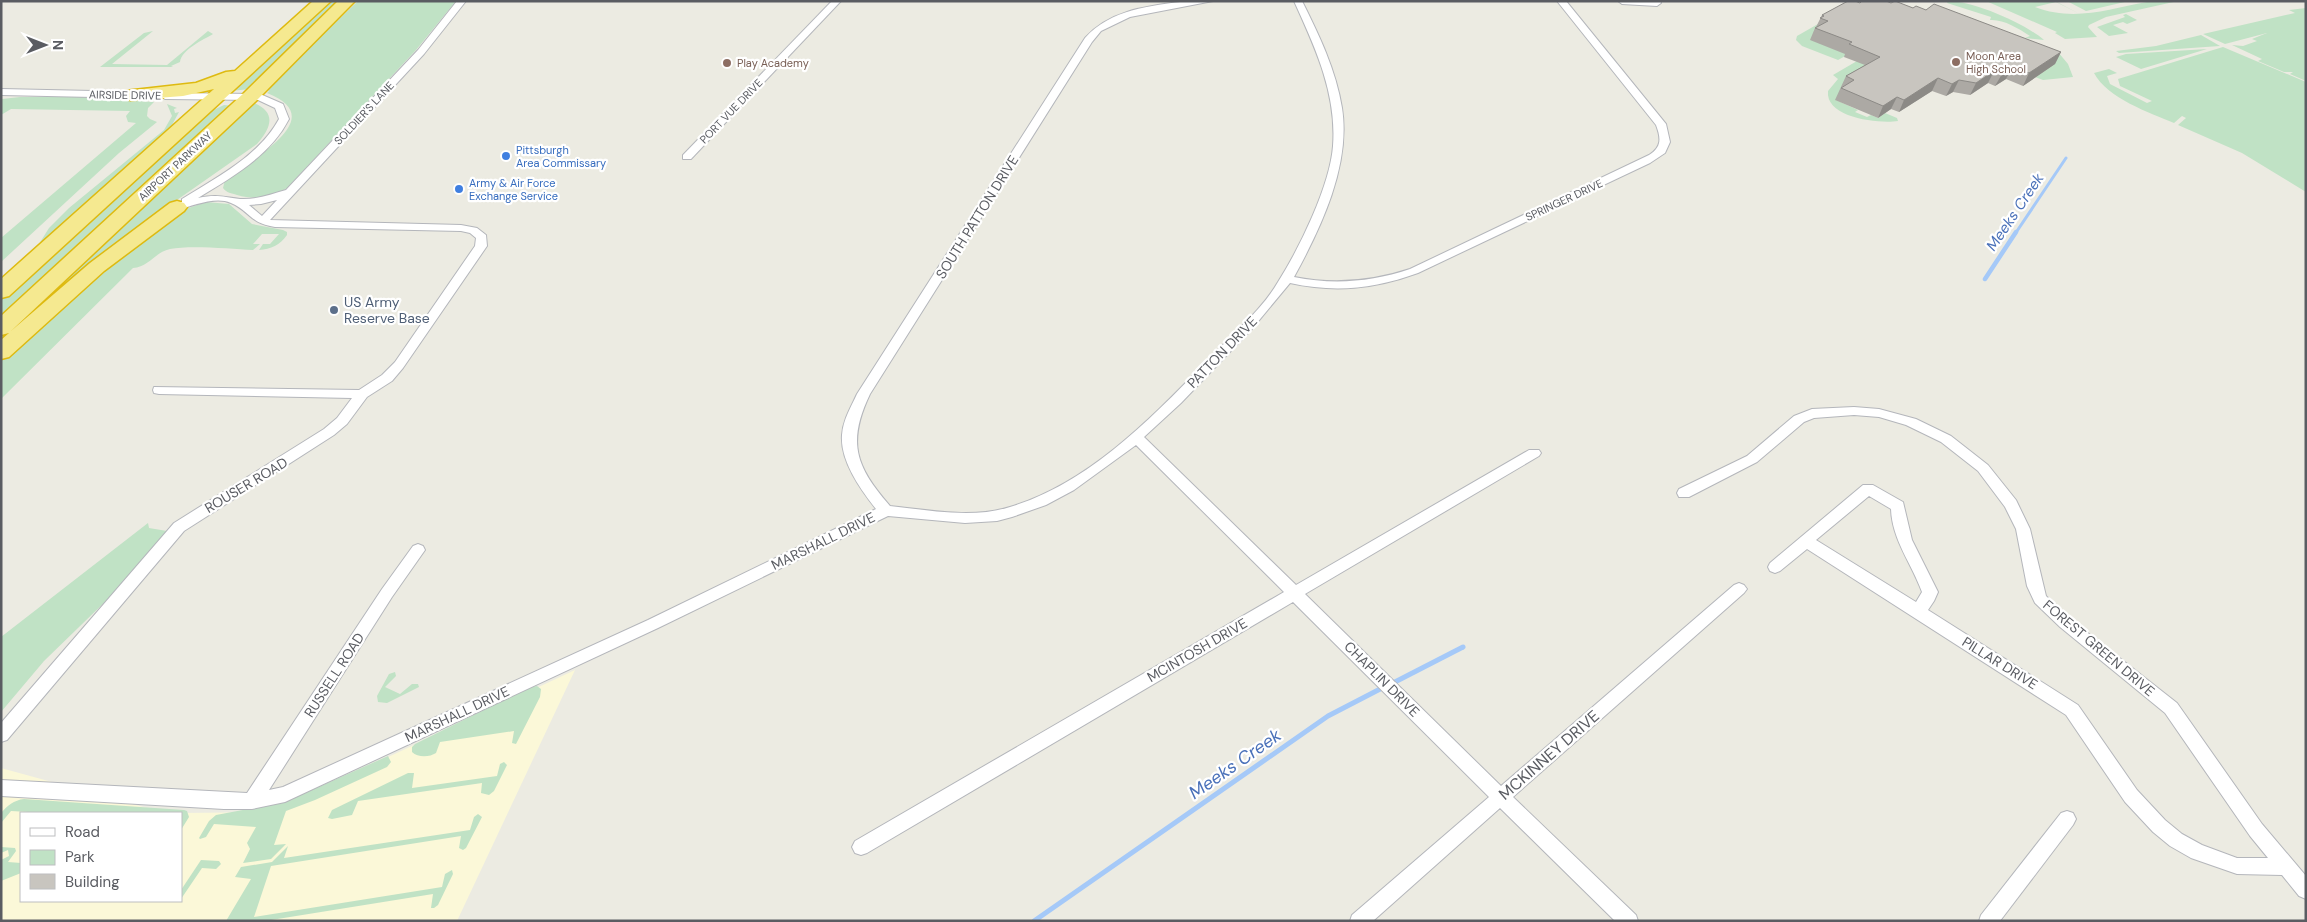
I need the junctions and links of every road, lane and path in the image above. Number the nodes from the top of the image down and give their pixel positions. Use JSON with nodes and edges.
{"nodes":[{"id":1,"x":324,"y":1,"type":"edge"},
{"id":2,"x":347,"y":1,"type":"edge"},
{"id":3,"x":462,"y":1,"type":"edge"},
{"id":4,"x":837,"y":1,"type":"edge"},
{"id":5,"x":1209,"y":1,"type":"edge"},
{"id":6,"x":1298,"y":1,"type":"edge"},
{"id":7,"x":1562,"y":1,"type":"edge"},
{"id":8,"x":1622,"y":1,"type":"edge"},
{"id":9,"x":1657,"y":3,"type":"dead end"},
{"id":10,"x":252,"y":66,"type":"junction"},
{"id":11,"x":1,"y":92,"type":"edge"},
{"id":12,"x":131,"y":95,"type":"junction"},
{"id":13,"x":218,"y":96,"type":"junction"},
{"id":14,"x":250,"y":97,"type":"junction"},
{"id":15,"x":167,"y":142,"type":"junction"},
{"id":16,"x":687,"y":157,"type":"dead end"},
{"id":17,"x":225,"y":175,"type":"junction"},
{"id":18,"x":291,"y":192,"type":"junction"},
{"id":19,"x":233,"y":200,"type":"junction"},
{"id":20,"x":177,"y":207,"type":"junction"},
{"id":21,"x":263,"y":222,"type":"junction"},
{"id":22,"x":1286,"y":280,"type":"junction"},
{"id":23,"x":1,"y":291,"type":"edge"},
{"id":24,"x":1,"y":328,"type":"edge"},
{"id":25,"x":1,"y":352,"type":"edge"},
{"id":26,"x":159,"y":390,"type":"dead end"},
{"id":27,"x":362,"y":394,"type":"junction"},
{"id":28,"x":1136,"y":437,"type":"junction"},
{"id":29,"x":1534,"y":453,"type":"dead end"},
{"id":30,"x":1684,"y":493,"type":"dead end"},
{"id":31,"x":886,"y":511,"type":"junction"},
{"id":32,"x":1806,"y":541,"type":"junction"},
{"id":33,"x":418,"y":550,"type":"dead end"},
{"id":34,"x":1775,"y":568,"type":"dead end"},
{"id":35,"x":1739,"y":589,"type":"dead end"},
{"id":36,"x":1294,"y":593,"type":"junction"},
{"id":37,"x":1918,"y":611,"type":"junction"},
{"id":38,"x":1,"y":735,"type":"edge"},
{"id":39,"x":1,"y":788,"type":"edge"},
{"id":40,"x":1501,"y":798,"type":"junction"},
{"id":41,"x":252,"y":801,"type":"junction"},
{"id":42,"x":2067,"y":819,"type":"dead end"},
{"id":43,"x":861,"y":847,"type":"dead end"},
{"id":44,"x":2286,"y":867,"type":"junction"},
{"id":45,"x":2306,"y":890,"type":"edge"},
{"id":46,"x":1989,"y":920,"type":"edge"},
{"id":47,"x":1359,"y":921,"type":"edge"},
{"id":48,"x":1629,"y":921,"type":"edge"}],
"edges":[{"from":1,"to":10,"type":"highway","name":"AIRPORT PARKWAY"},
{"from":2,"to":14,"type":"highway","name":"AIRPORT PARKWAY"},
{"from":3,"to":18,"type":"street","name":"SOLDIER'S LANE"},
{"from":4,"to":16,"type":"street","name":"PORT VUE DRIVE"},
{"from":5,"to":31,"type":"street","name":"SOUTH PATTON DRIVE"},
{"from":6,"to":22,"type":"street","name":"PATTON DRIVE"},
{"from":7,"to":22,"type":"street","name":"SPRINGER DRIVE"},
{"from":8,"to":9,"type":"street"},
{"from":10,"to":12,"type":"highway"},
{"from":10,"to":13,"type":"highway","name":"AIRPORT PARKWAY"},
{"from":11,"to":12,"type":"street","name":"AIRSIDE DRIVE"},
{"from":12,"to":13,"type":"street","name":"AIRSIDE DRIVE"},
{"from":12,"to":15,"type":"highway"},
{"from":13,"to":14,"type":"street","name":"AIRSIDE DRIVE"},
{"from":13,"to":15,"type":"highway","name":"AIRPORT PARKWAY"},
{"from":14,"to":17,"type":"street","name":"AIRSIDE DRIVE"},
{"from":14,"to":24,"type":"highway","name":"AIRPORT PARKWAY"},
{"from":15,"to":23,"type":"highway","name":"AIRPORT PARKWAY"},
{"from":17,"to":19,"type":"street"},
{"from":17,"to":20,"type":"street"},
{"from":18,"to":19,"type":"street"},
{"from":18,"to":21,"type":"street","name":"SOLDIER'S LANE"},
{"from":19,"to":20,"type":"street"},
{"from":19,"to":21,"type":"street"},
{"from":20,"to":25,"type":"highway"},
{"from":21,"to":27,"type":"street"},
{"from":22,"to":28,"type":"street","name":"PATTON DRIVE"},
{"from":26,"to":27,"type":"street"},
{"from":27,"to":38,"type":"street","name":"ROUSER ROAD"},
{"from":28,"to":31,"type":"street","name":"PATTON DRIVE"},
{"from":28,"to":36,"type":"street","name":"CHAPLIN DRIVE"},
{"from":29,"to":36,"type":"street","name":"MCINTOSH DRIVE"},
{"from":30,"to":44,"type":"street","name":"FOREST GREEN DRIVE"},
{"from":31,"to":41,"type":"street","name":"MARSHALL DRIVE"},
{"from":32,"to":34,"type":"street"},
{"from":32,"to":37,"type":"street"},
{"from":32,"to":37,"type":"street"},
{"from":33,"to":41,"type":"street","name":"RUSSELL ROAD"},
{"from":35,"to":40,"type":"street","name":"MCKINNEY DRIVE"},
{"from":36,"to":40,"type":"street","name":"CHAPLIN DRIVE"},
{"from":36,"to":43,"type":"street","name":"MCINTOSH DRIVE"},
{"from":37,"to":44,"type":"street","name":"PILLAR DRIVE"},
{"from":39,"to":41,"type":"street","name":"MARSHALL DRIVE"},
{"from":40,"to":47,"type":"street","name":"MCKINNEY DRIVE"},
{"from":40,"to":48,"type":"street","name":"CHAPLIN DRIVE"},
{"from":42,"to":46,"type":"street"},
{"from":44,"to":45,"type":"street","name":"FOREST GREEN DRIVE"}]}
